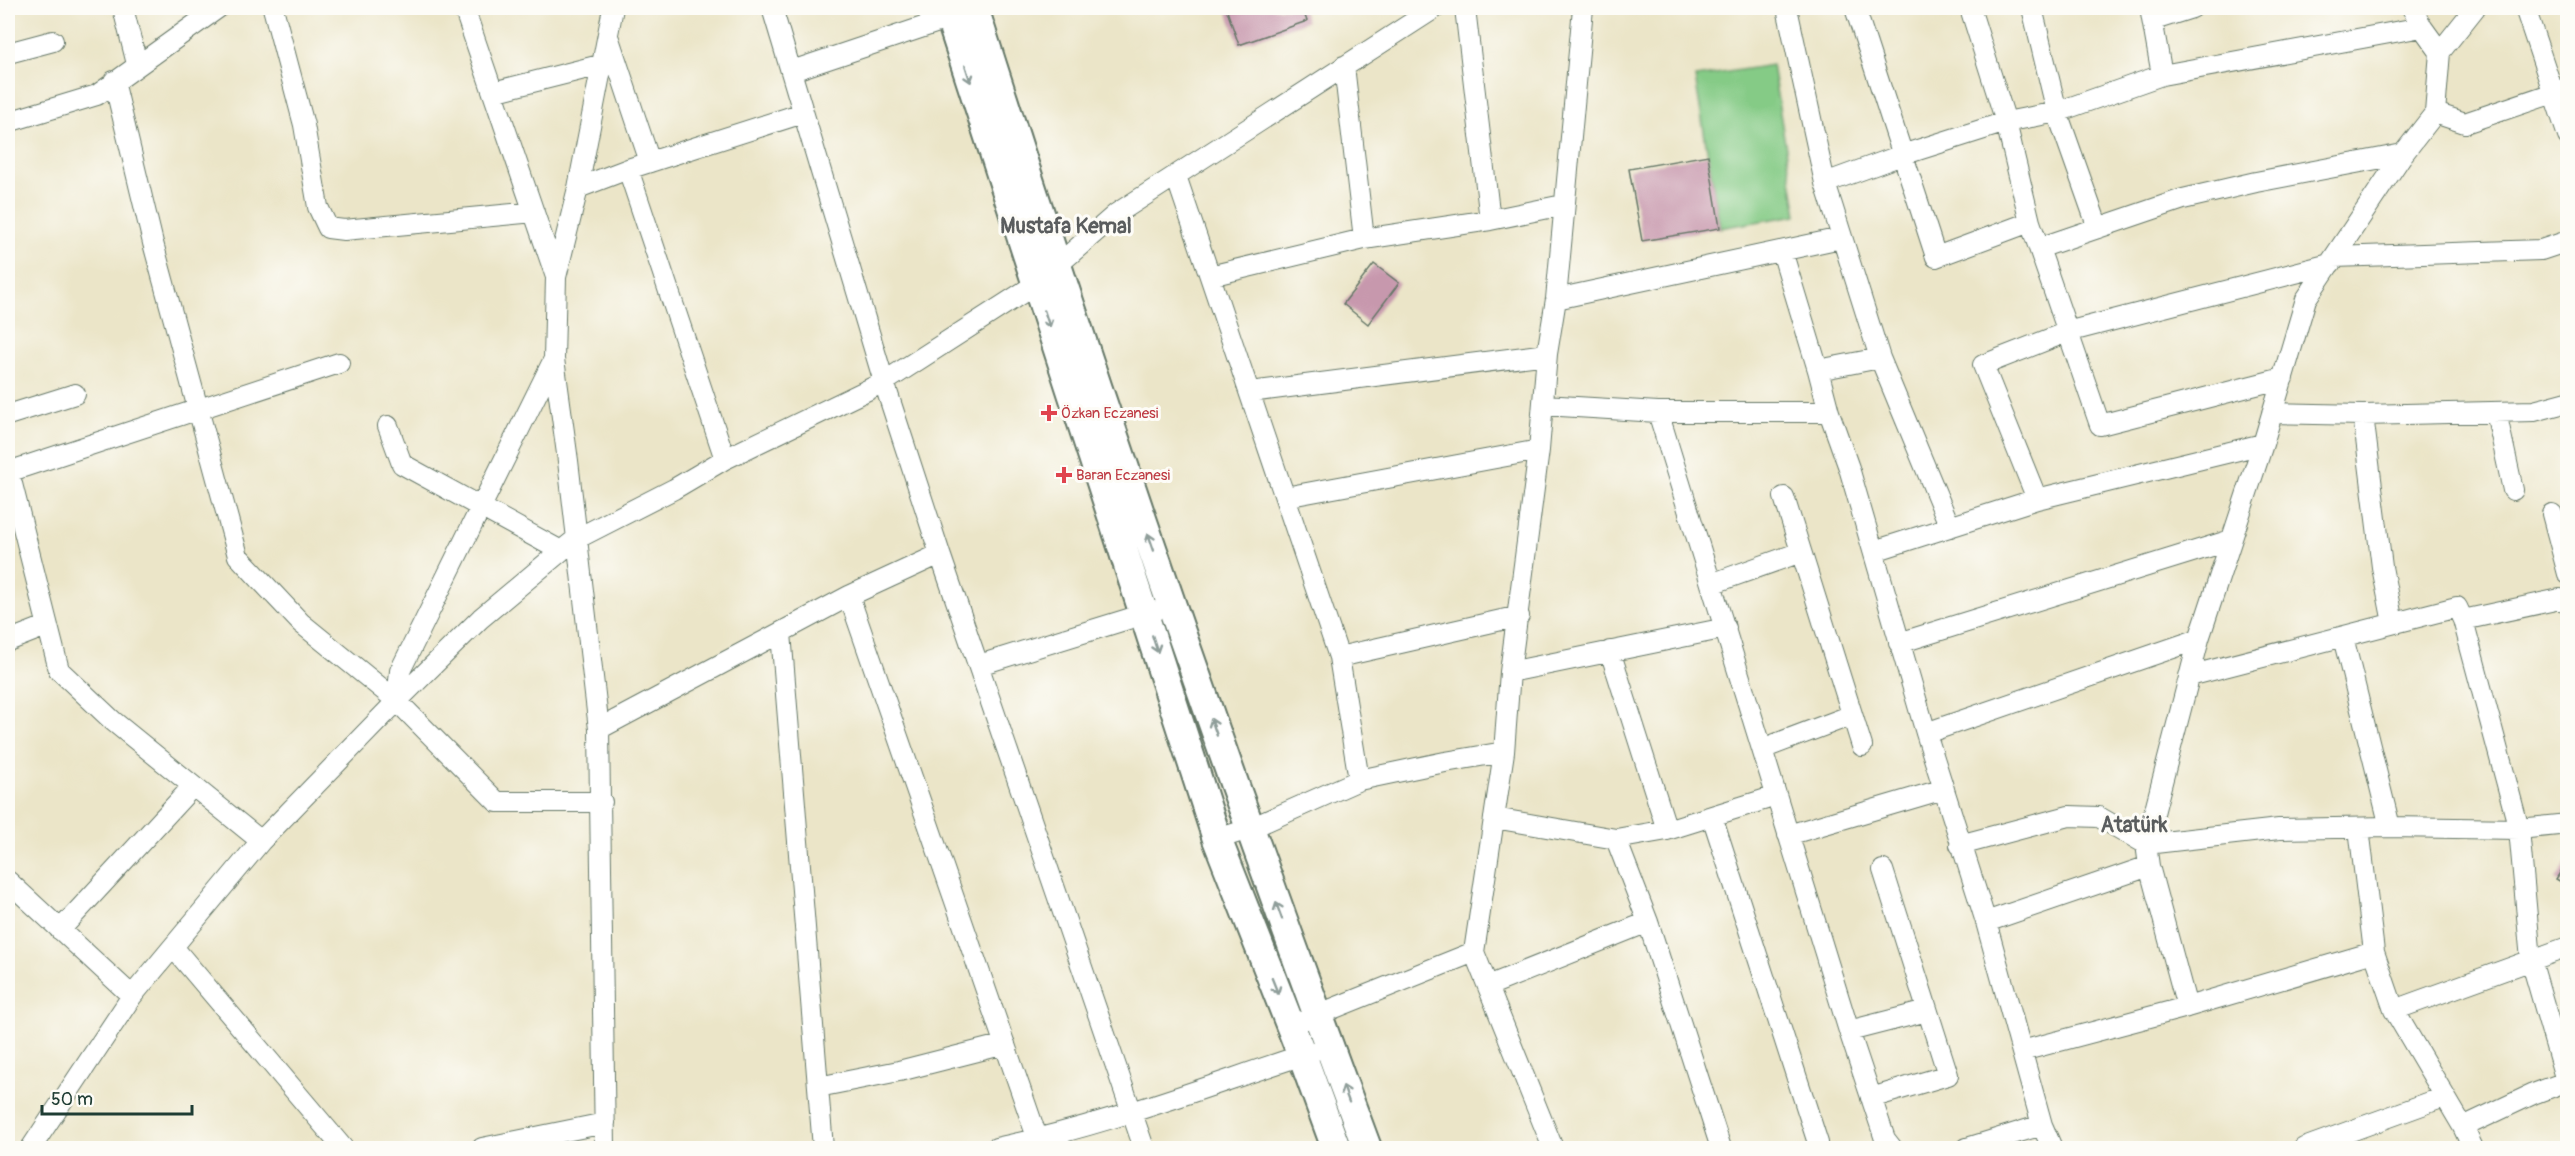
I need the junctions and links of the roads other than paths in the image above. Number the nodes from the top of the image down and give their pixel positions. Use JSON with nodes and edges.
{"nodes":[{"id":1,"x":123,"y":8,"type":"edge"},
{"id":2,"x":218,"y":8,"type":"edge"},
{"id":3,"x":273,"y":8,"type":"edge"},
{"id":4,"x":464,"y":8,"type":"edge"},
{"id":5,"x":613,"y":8,"type":"edge"},
{"id":6,"x":772,"y":8,"type":"edge"},
{"id":7,"x":1435,"y":8,"type":"edge"},
{"id":8,"x":1465,"y":8,"type":"edge"},
{"id":9,"x":1583,"y":8,"type":"edge"},
{"id":10,"x":1786,"y":8,"type":"edge"},
{"id":11,"x":1855,"y":8,"type":"edge"},
{"id":12,"x":1970,"y":8,"type":"edge"},
{"id":13,"x":2032,"y":8,"type":"edge"},
{"id":14,"x":2192,"y":8,"type":"edge"},
{"id":15,"x":2412,"y":8,"type":"edge"},
{"id":16,"x":2475,"y":8,"type":"edge"},
{"id":17,"x":2525,"y":8,"type":"edge"},
{"id":18,"x":957,"y":11,"type":"edge"},
{"id":19,"x":2152,"y":14,"type":"edge"},
{"id":20,"x":2422,"y":27,"type":"junction"},
{"id":21,"x":609,"y":39,"type":"junction"},
{"id":22,"x":52,"y":41,"type":"dead end"},
{"id":23,"x":2440,"y":52,"type":"junction"},
{"id":24,"x":8,"y":53,"type":"edge"},
{"id":25,"x":137,"y":64,"type":"junction"},
{"id":26,"x":603,"y":64,"type":"junction"},
{"id":27,"x":1344,"y":66,"type":"junction"},
{"id":28,"x":792,"y":71,"type":"junction"},
{"id":29,"x":2162,"y":75,"type":"junction"},
{"id":30,"x":114,"y":81,"type":"junction"},
{"id":31,"x":2560,"y":90,"type":"edge"},
{"id":32,"x":493,"y":92,"type":"junction"},
{"id":33,"x":2057,"y":112,"type":"junction"},
{"id":34,"x":803,"y":113,"type":"junction"},
{"id":35,"x":2434,"y":113,"type":"junction"},
{"id":36,"x":8,"y":122,"type":"edge"},
{"id":37,"x":2006,"y":122,"type":"junction"},
{"id":38,"x":2568,"y":136,"type":"edge"},
{"id":39,"x":2403,"y":154,"type":"junction"},
{"id":40,"x":1902,"y":155,"type":"junction"},
{"id":41,"x":650,"y":162,"type":"junction"},
{"id":42,"x":628,"y":169,"type":"junction"},
{"id":43,"x":1176,"y":176,"type":"junction"},
{"id":44,"x":1825,"y":183,"type":"junction"},
{"id":45,"x":578,"y":188,"type":"junction"},
{"id":46,"x":1563,"y":205,"type":"junction"},
{"id":47,"x":534,"y":212,"type":"junction"},
{"id":48,"x":1490,"y":220,"type":"junction"},
{"id":49,"x":2030,"y":222,"type":"junction"},
{"id":50,"x":2098,"y":228,"type":"junction"},
{"id":51,"x":1841,"y":238,"type":"junction"},
{"id":52,"x":1365,"y":239,"type":"junction"},
{"id":53,"x":2568,"y":240,"type":"edge"},
{"id":54,"x":2039,"y":248,"type":"junction"},
{"id":55,"x":1782,"y":250,"type":"junction"},
{"id":56,"x":2332,"y":260,"type":"junction"},
{"id":57,"x":1046,"y":276,"type":"junction"},
{"id":58,"x":1210,"y":276,"type":"junction"},
{"id":59,"x":556,"y":277,"type":"junction"},
{"id":60,"x":1556,"y":298,"type":"junction"},
{"id":61,"x":2067,"y":332,"type":"junction"},
{"id":62,"x":1547,"y":354,"type":"junction"},
{"id":63,"x":1880,"y":358,"type":"junction"},
{"id":64,"x":554,"y":359,"type":"junction"},
{"id":65,"x":339,"y":363,"type":"dead end"},
{"id":66,"x":1818,"y":370,"type":"junction"},
{"id":67,"x":2283,"y":378,"type":"junction"},
{"id":68,"x":884,"y":382,"type":"junction"},
{"id":69,"x":1250,"y":392,"type":"junction"},
{"id":70,"x":75,"y":394,"type":"dead end"},
{"id":71,"x":2568,"y":402,"type":"edge"},
{"id":72,"x":1544,"y":405,"type":"junction"},
{"id":73,"x":198,"y":409,"type":"junction"},
{"id":74,"x":1658,"y":412,"type":"junction"},
{"id":75,"x":1828,"y":412,"type":"junction"},
{"id":76,"x":2496,"y":412,"type":"junction"},
{"id":77,"x":2272,"y":413,"type":"junction"},
{"id":78,"x":8,"y":415,"type":"edge"},
{"id":79,"x":2363,"y":415,"type":"junction"},
{"id":80,"x":388,"y":426,"type":"dead end"},
{"id":81,"x":2263,"y":444,"type":"junction"},
{"id":82,"x":1539,"y":450,"type":"junction"},
{"id":83,"x":725,"y":459,"type":"junction"},
{"id":84,"x":8,"y":471,"type":"edge"},
{"id":85,"x":2513,"y":490,"type":"dead end"},
{"id":86,"x":1285,"y":496,"type":"junction"},
{"id":87,"x":1784,"y":497,"type":"dead end"},
{"id":88,"x":2037,"y":498,"type":"junction"},
{"id":89,"x":480,"y":507,"type":"junction"},
{"id":90,"x":2552,"y":513,"type":"dead end"},
{"id":91,"x":1950,"y":527,"type":"junction"},
{"id":92,"x":2231,"y":540,"type":"junction"},
{"id":93,"x":568,"y":545,"type":"junction"},
{"id":94,"x":1874,"y":551,"type":"junction"},
{"id":95,"x":1802,"y":552,"type":"junction"},
{"id":96,"x":940,"y":554,"type":"junction"},
{"id":97,"x":2568,"y":574,"type":"edge"},
{"id":98,"x":1711,"y":584,"type":"junction"},
{"id":99,"x":849,"y":596,"type":"junction"},
{"id":100,"x":2568,"y":603,"type":"edge"},
{"id":101,"x":1172,"y":605,"type":"junction"},
{"id":102,"x":1145,"y":614,"type":"junction"},
{"id":103,"x":1519,"y":616,"type":"junction"},
{"id":104,"x":2463,"y":620,"type":"junction"},
{"id":105,"x":2393,"y":623,"type":"junction"},
{"id":106,"x":46,"y":626,"type":"junction"},
{"id":107,"x":1726,"y":628,"type":"junction"},
{"id":108,"x":781,"y":633,"type":"junction"},
{"id":109,"x":2343,"y":637,"type":"junction"},
{"id":110,"x":2199,"y":639,"type":"junction"},
{"id":111,"x":8,"y":641,"type":"edge"},
{"id":112,"x":1899,"y":643,"type":"junction"},
{"id":113,"x":1610,"y":651,"type":"junction"},
{"id":114,"x":1339,"y":657,"type":"junction"},
{"id":115,"x":979,"y":665,"type":"junction"},
{"id":116,"x":1510,"y":672,"type":"junction"},
{"id":117,"x":2189,"y":676,"type":"junction"},
{"id":118,"x":397,"y":700,"type":"junction"},
{"id":119,"x":1852,"y":715,"type":"junction"},
{"id":120,"x":600,"y":729,"type":"junction"},
{"id":121,"x":1926,"y":733,"type":"junction"},
{"id":122,"x":1862,"y":746,"type":"dead end"},
{"id":123,"x":1762,"y":749,"type":"junction"},
{"id":124,"x":1504,"y":752,"type":"junction"},
{"id":125,"x":1359,"y":780,"type":"junction"},
{"id":126,"x":193,"y":786,"type":"junction"},
{"id":127,"x":1944,"y":789,"type":"junction"},
{"id":128,"x":1776,"y":796,"type":"junction"},
{"id":129,"x":602,"y":802,"type":"junction"},
{"id":130,"x":1712,"y":816,"type":"junction"},
{"id":131,"x":1494,"y":818,"type":"junction"},
{"id":132,"x":2568,"y":824,"type":"edge"},
{"id":133,"x":2390,"y":827,"type":"junction"},
{"id":134,"x":2359,"y":828,"type":"junction"},
{"id":135,"x":1249,"y":829,"type":"junction"},
{"id":136,"x":2518,"y":829,"type":"junction"},
{"id":137,"x":1667,"y":830,"type":"junction"},
{"id":138,"x":1788,"y":835,"type":"junction"},
{"id":139,"x":1616,"y":838,"type":"junction"},
{"id":140,"x":1217,"y":839,"type":"junction"},
{"id":141,"x":261,"y":841,"type":"junction"},
{"id":142,"x":2146,"y":844,"type":"junction"},
{"id":143,"x":1960,"y":845,"type":"junction"},
{"id":144,"x":2149,"y":866,"type":"junction"},
{"id":145,"x":1883,"y":870,"type":"dead end"},
{"id":146,"x":8,"y":881,"type":"edge"},
{"id":147,"x":1648,"y":922,"type":"junction"},
{"id":148,"x":1986,"y":922,"type":"junction"},
{"id":149,"x":60,"y":930,"type":"junction"},
{"id":150,"x":173,"y":947,"type":"junction"},
{"id":151,"x":2568,"y":947,"type":"edge"},
{"id":152,"x":2374,"y":951,"type":"junction"},
{"id":153,"x":1474,"y":952,"type":"junction"},
{"id":154,"x":2531,"y":960,"type":"junction"},
{"id":155,"x":1488,"y":986,"type":"junction"},
{"id":156,"x":132,"y":996,"type":"junction"},
{"id":157,"x":2187,"y":1007,"type":"junction"},
{"id":158,"x":2394,"y":1010,"type":"junction"},
{"id":159,"x":1927,"y":1011,"type":"junction"},
{"id":160,"x":1317,"y":1015,"type":"junction"},
{"id":161,"x":1290,"y":1024,"type":"junction"},
{"id":162,"x":1849,"y":1031,"type":"junction"},
{"id":163,"x":1005,"y":1044,"type":"junction"},
{"id":164,"x":1316,"y":1051,"type":"junction"},
{"id":165,"x":2022,"y":1051,"type":"junction"},
{"id":166,"x":2567,"y":1081,"type":"edge"},
{"id":167,"x":818,"y":1087,"type":"junction"},
{"id":168,"x":2444,"y":1097,"type":"junction"},
{"id":169,"x":1871,"y":1098,"type":"junction"},
{"id":170,"x":1133,"y":1112,"type":"junction"},
{"id":171,"x":604,"y":1123,"type":"junction"},
{"id":172,"x":2042,"y":1125,"type":"junction"},
{"id":173,"x":2463,"y":1127,"type":"junction"},
{"id":174,"x":1038,"y":1140,"type":"junction"},
{"id":175,"x":1818,"y":1143,"type":"dead end"},
{"id":176,"x":31,"y":1149,"type":"edge"},
{"id":177,"x":343,"y":1149,"type":"edge"},
{"id":178,"x":482,"y":1149,"type":"edge"},
{"id":179,"x":605,"y":1149,"type":"edge"},
{"id":180,"x":824,"y":1149,"type":"edge"},
{"id":181,"x":996,"y":1149,"type":"edge"},
{"id":182,"x":1144,"y":1149,"type":"edge"},
{"id":183,"x":1336,"y":1149,"type":"edge"},
{"id":184,"x":1366,"y":1149,"type":"edge"},
{"id":185,"x":1553,"y":1149,"type":"edge"},
{"id":186,"x":1721,"y":1149,"type":"edge"},
{"id":187,"x":1892,"y":1149,"type":"edge"},
{"id":188,"x":1966,"y":1149,"type":"edge"},
{"id":189,"x":2052,"y":1149,"type":"edge"},
{"id":190,"x":2304,"y":1149,"type":"edge"},
{"id":191,"x":2473,"y":1149,"type":"edge"}],
"edges":[{"from":1,"to":25,"type":"street"},
{"from":2,"to":25,"type":"street"},
{"from":3,"to":47,"type":"street"},
{"from":4,"to":32,"type":"street"},
{"from":5,"to":21,"type":"street"},
{"from":6,"to":28,"type":"street"},
{"from":7,"to":27,"type":"street"},
{"from":8,"to":48,"type":"street"},
{"from":9,"to":46,"type":"street"},
{"from":10,"to":44,"type":"street"},
{"from":11,"to":40,"type":"street"},
{"from":12,"to":37,"type":"street"},
{"from":13,"to":33,"type":"street"},
{"from":14,"to":19,"type":"street"},
{"from":15,"to":20,"type":"street"},
{"from":16,"to":23,"type":"street"},
{"from":17,"to":31,"type":"street"},
{"from":18,"to":28,"type":"street"},
{"from":18,"to":57,"type":"street"},
{"from":19,"to":29,"type":"street"},
{"from":20,"to":23,"type":"street"},
{"from":20,"to":29,"type":"street"},
{"from":21,"to":26,"type":"street"},
{"from":21,"to":41,"type":"street"},
{"from":22,"to":24,"type":"street"},
{"from":23,"to":35,"type":"street"},
{"from":25,"to":30,"type":"street"},
{"from":26,"to":32,"type":"street"},
{"from":26,"to":45,"type":"street"},
{"from":27,"to":43,"type":"street"},
{"from":27,"to":52,"type":"street"},
{"from":28,"to":34,"type":"street"},
{"from":29,"to":33,"type":"street"},
{"from":30,"to":36,"type":"street"},
{"from":30,"to":73,"type":"street"},
{"from":31,"to":35,"type":"street"},
{"from":31,"to":38,"type":"street"},
{"from":32,"to":47,"type":"street"},
{"from":33,"to":37,"type":"street"},
{"from":33,"to":50,"type":"street"},
{"from":34,"to":41,"type":"street"},
{"from":34,"to":68,"type":"street"},
{"from":35,"to":39,"type":"street"},
{"from":37,"to":40,"type":"street"},
{"from":37,"to":49,"type":"street"},
{"from":39,"to":50,"type":"street"},
{"from":39,"to":56,"type":"street"},
{"from":40,"to":44,"type":"street"},
{"from":40,"to":49,"type":"street"},
{"from":41,"to":42,"type":"street"},
{"from":42,"to":45,"type":"street"},
{"from":42,"to":83,"type":"street"},
{"from":43,"to":57,"type":"street"},
{"from":43,"to":58,"type":"street"},
{"from":44,"to":51,"type":"street"},
{"from":45,"to":59,"type":"street"},
{"from":46,"to":48,"type":"street"},
{"from":46,"to":60,"type":"street"},
{"from":47,"to":59,"type":"street"},
{"from":48,"to":52,"type":"street"},
{"from":49,"to":54,"type":"street"},
{"from":50,"to":54,"type":"street"},
{"from":51,"to":55,"type":"street"},
{"from":51,"to":63,"type":"street"},
{"from":52,"to":58,"type":"street"},
{"from":53,"to":56,"type":"street"},
{"from":54,"to":61,"type":"street"},
{"from":55,"to":60,"type":"street"},
{"from":55,"to":66,"type":"street"},
{"from":56,"to":61,"type":"street"},
{"from":56,"to":67,"type":"street"},
{"from":57,"to":68,"type":"street"},
{"from":101,"to":57,"type":"street","one_way":true},
{"from":57,"to":102,"type":"street","one_way":true},
{"from":58,"to":69,"type":"street"},
{"from":59,"to":64,"type":"street"},
{"from":60,"to":62,"type":"street"},
{"from":61,"to":67,"type":"street"},
{"from":61,"to":88,"type":"street"},
{"from":62,"to":69,"type":"street"},
{"from":62,"to":72,"type":"street"},
{"from":63,"to":66,"type":"street"},
{"from":63,"to":91,"type":"street"},
{"from":64,"to":89,"type":"street"},
{"from":64,"to":93,"type":"street"},
{"from":65,"to":73,"type":"street"},
{"from":66,"to":75,"type":"street"},
{"from":67,"to":77,"type":"street"},
{"from":68,"to":83,"type":"street"},
{"from":68,"to":96,"type":"street"},
{"from":69,"to":86,"type":"street"},
{"from":70,"to":78,"type":"street"},
{"from":71,"to":76,"type":"street"},
{"from":72,"to":74,"type":"street"},
{"from":72,"to":82,"type":"street"},
{"from":73,"to":84,"type":"street"},
{"from":73,"to":118,"type":"street"},
{"from":74,"to":75,"type":"street"},
{"from":74,"to":98,"type":"street"},
{"from":75,"to":94,"type":"street"},
{"from":76,"to":79,"type":"street"},
{"from":76,"to":85,"type":"street"},
{"from":77,"to":79,"type":"street"},
{"from":77,"to":81,"type":"street"},
{"from":79,"to":105,"type":"street"},
{"from":80,"to":89,"type":"street"},
{"from":81,"to":88,"type":"street"},
{"from":81,"to":92,"type":"street"},
{"from":82,"to":86,"type":"street"},
{"from":82,"to":103,"type":"street"},
{"from":83,"to":93,"type":"street"},
{"from":84,"to":106,"type":"street"},
{"from":86,"to":114,"type":"street"},
{"from":87,"to":95,"type":"street"},
{"from":88,"to":91,"type":"street"},
{"from":89,"to":93,"type":"street"},
{"from":89,"to":118,"type":"street"},
{"from":90,"to":97,"type":"street"},
{"from":91,"to":94,"type":"street"},
{"from":92,"to":110,"type":"street"},
{"from":92,"to":112,"type":"street"},
{"from":93,"to":118,"type":"street"},
{"from":93,"to":120,"type":"street"},
{"from":94,"to":112,"type":"street"},
{"from":95,"to":98,"type":"street"},
{"from":95,"to":119,"type":"street"},
{"from":96,"to":99,"type":"street"},
{"from":96,"to":115,"type":"street"},
{"from":98,"to":107,"type":"street"},
{"from":99,"to":108,"type":"street"},
{"from":99,"to":163,"type":"street"},
{"from":100,"to":104,"type":"street"},
{"from":101,"to":102,"type":"street"},
{"from":135,"to":101,"type":"street","one_way":true},
{"from":102,"to":115,"type":"street"},
{"from":102,"to":140,"type":"street","one_way":true},
{"from":103,"to":114,"type":"street"},
{"from":103,"to":116,"type":"street"},
{"from":104,"to":105,"type":"street"},
{"from":104,"to":136,"type":"street"},
{"from":105,"to":109,"type":"street"},
{"from":106,"to":111,"type":"street"},
{"from":106,"to":126,"type":"street"},
{"from":107,"to":113,"type":"street"},
{"from":107,"to":123,"type":"street"},
{"from":108,"to":120,"type":"street"},
{"from":108,"to":167,"type":"street"},
{"from":109,"to":117,"type":"street"},
{"from":109,"to":133,"type":"street"},
{"from":110,"to":117,"type":"street"},
{"from":110,"to":121,"type":"street"},
{"from":112,"to":121,"type":"street"},
{"from":113,"to":116,"type":"street"},
{"from":113,"to":137,"type":"street"},
{"from":114,"to":125,"type":"street"},
{"from":115,"to":170,"type":"street"},
{"from":116,"to":124,"type":"street"},
{"from":117,"to":142,"type":"street"},
{"from":118,"to":129,"type":"street"},
{"from":118,"to":141,"type":"street"},
{"from":119,"to":122,"type":"street"},
{"from":119,"to":123,"type":"street"},
{"from":120,"to":129,"type":"street"},
{"from":121,"to":127,"type":"street"},
{"from":123,"to":128,"type":"street"},
{"from":124,"to":125,"type":"street"},
{"from":124,"to":131,"type":"street"},
{"from":125,"to":135,"type":"street"},
{"from":126,"to":141,"type":"street"},
{"from":126,"to":149,"type":"street"},
{"from":127,"to":138,"type":"street"},
{"from":127,"to":143,"type":"street"},
{"from":128,"to":130,"type":"street"},
{"from":128,"to":138,"type":"street"},
{"from":129,"to":171,"type":"street"},
{"from":130,"to":137,"type":"street"},
{"from":130,"to":175,"type":"street"},
{"from":131,"to":139,"type":"street"},
{"from":131,"to":153,"type":"street"},
{"from":132,"to":136,"type":"street"},
{"from":133,"to":134,"type":"street"},
{"from":133,"to":136,"type":"street"},
{"from":134,"to":142,"type":"street"},
{"from":134,"to":152,"type":"street"},
{"from":135,"to":140,"type":"street"},
{"from":160,"to":135,"type":"street","one_way":true},
{"from":136,"to":154,"type":"street"},
{"from":137,"to":139,"type":"street"},
{"from":138,"to":162,"type":"street"},
{"from":139,"to":147,"type":"street"},
{"from":140,"to":161,"type":"street","one_way":true},
{"from":141,"to":150,"type":"street"},
{"from":142,"to":143,"type":"street"},
{"from":142,"to":144,"type":"street"},
{"from":143,"to":148,"type":"street"},
{"from":144,"to":148,"type":"street"},
{"from":144,"to":157,"type":"street"},
{"from":145,"to":159,"type":"street"},
{"from":146,"to":149,"type":"street"},
{"from":147,"to":155,"type":"street"},
{"from":147,"to":186,"type":"street"},
{"from":148,"to":165,"type":"street"},
{"from":149,"to":156,"type":"street"},
{"from":150,"to":156,"type":"street"},
{"from":150,"to":177,"type":"street"},
{"from":151,"to":154,"type":"street"},
{"from":152,"to":157,"type":"street"},
{"from":152,"to":158,"type":"street"},
{"from":153,"to":155,"type":"street"},
{"from":153,"to":160,"type":"street"},
{"from":154,"to":158,"type":"street"},
{"from":154,"to":166,"type":"street"},
{"from":155,"to":185,"type":"street"},
{"from":156,"to":176,"type":"street"},
{"from":157,"to":165,"type":"street"},
{"from":158,"to":168,"type":"street"},
{"from":159,"to":162,"type":"street"},
{"from":159,"to":169,"type":"street"},
{"from":160,"to":161,"type":"street"},
{"from":160,"to":164,"type":"street"},
{"from":161,"to":164,"type":"street"},
{"from":162,"to":169,"type":"street"},
{"from":163,"to":167,"type":"street"},
{"from":163,"to":174,"type":"street"},
{"from":164,"to":170,"type":"street"},
{"from":164,"to":183,"type":"street"},
{"from":184,"to":164,"type":"street","one_way":true},
{"from":165,"to":172,"type":"street"},
{"from":166,"to":173,"type":"street"},
{"from":167,"to":180,"type":"street"},
{"from":168,"to":173,"type":"street"},
{"from":168,"to":190,"type":"street"},
{"from":169,"to":187,"type":"street"},
{"from":170,"to":174,"type":"street"},
{"from":170,"to":182,"type":"street"},
{"from":171,"to":178,"type":"street"},
{"from":171,"to":179,"type":"street"},
{"from":172,"to":188,"type":"street"},
{"from":172,"to":189,"type":"street"},
{"from":173,"to":191,"type":"street"},
{"from":174,"to":181,"type":"street"}]}
